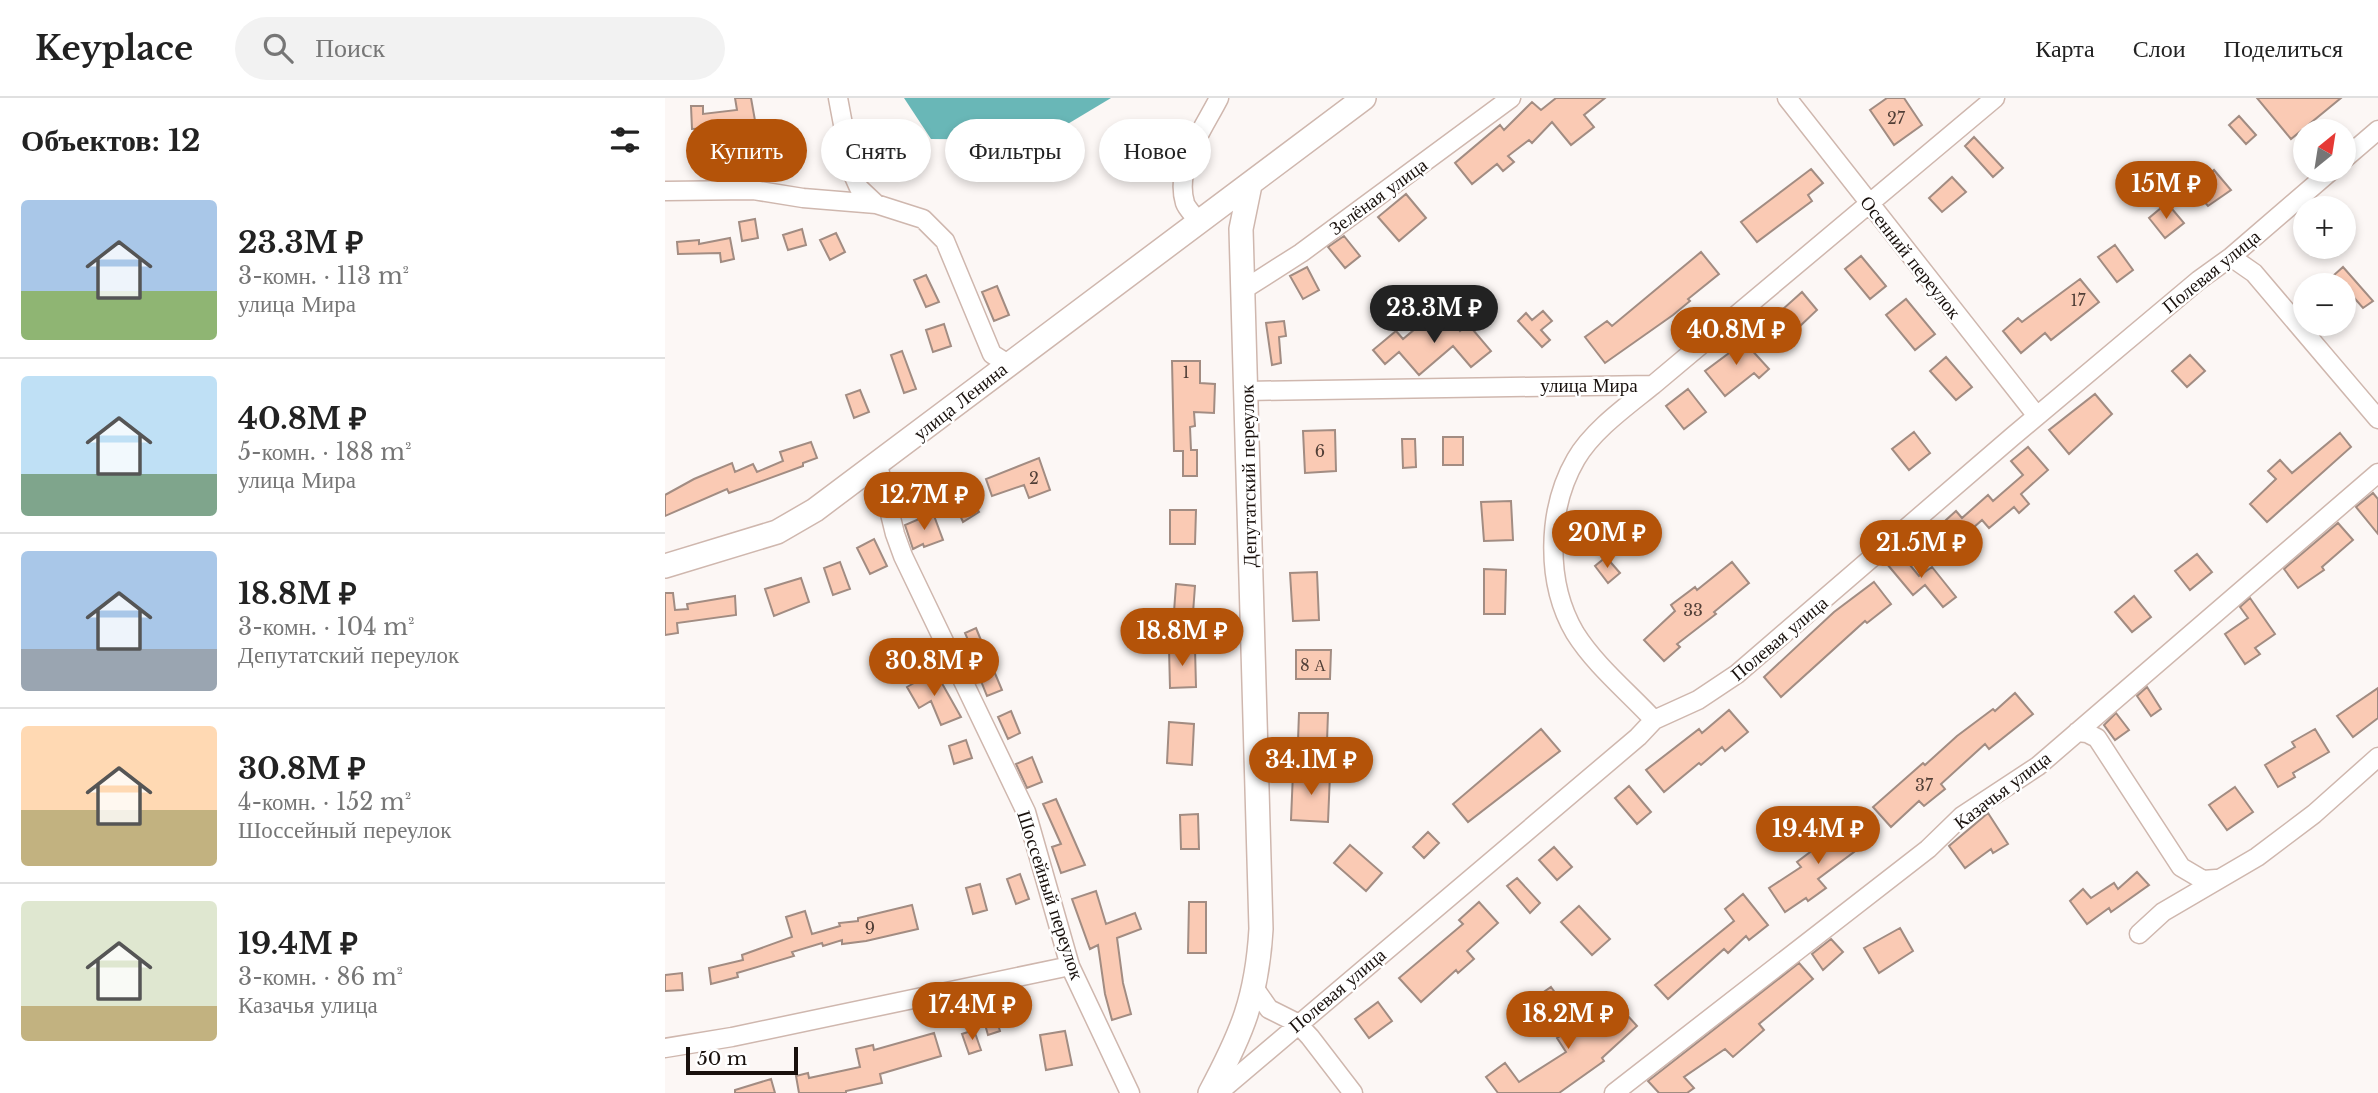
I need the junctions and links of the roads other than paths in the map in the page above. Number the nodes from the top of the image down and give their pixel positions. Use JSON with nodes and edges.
{"nodes":[{"id":1,"x":838,"y":98,"type":"edge"},
{"id":2,"x":1219,"y":98,"type":"edge"},
{"id":3,"x":1364,"y":98,"type":"edge"},
{"id":4,"x":1511,"y":98,"type":"edge"},
{"id":5,"x":1787,"y":98,"type":"edge"},
{"id":6,"x":1995,"y":98,"type":"edge"},
{"id":7,"x":2378,"y":130,"type":"edge"},
{"id":8,"x":2356,"y":149,"type":"edge"},
{"id":9,"x":2318,"y":182,"type":"edge"},
{"id":10,"x":665,"y":191,"type":"edge"},
{"id":11,"x":1243,"y":191,"type":"junction"},
{"id":12,"x":876,"y":204,"type":"junction"},
{"id":13,"x":1868,"y":204,"type":"junction"},
{"id":14,"x":1198,"y":221,"type":"junction"},
{"id":15,"x":2231,"y":257,"type":"junction"},
{"id":16,"x":1243,"y":290,"type":"junction"},
{"id":17,"x":1008,"y":364,"type":"junction"},
{"id":18,"x":1653,"y":385,"type":"junction"},
{"id":19,"x":1246,"y":391,"type":"junction"},
{"id":20,"x":2037,"y":416,"type":"junction"},
{"id":21,"x":2378,"y":419,"type":"edge"},
{"id":22,"x":878,"y":465,"type":"junction"},
{"id":23,"x":2378,"y":473,"type":"edge"},
{"id":24,"x":665,"y":566,"type":"edge"},
{"id":25,"x":1654,"y":720,"type":"junction"},
{"id":26,"x":2077,"y":732,"type":"junction"},
{"id":27,"x":2378,"y":757,"type":"edge"},
{"id":28,"x":2215,"y":879,"type":"junction"},
{"id":29,"x":2139,"y":934,"type":"dead end"},
{"id":30,"x":1070,"y":966,"type":"junction"},
{"id":31,"x":1255,"y":989,"type":"junction"},
{"id":32,"x":1297,"y":1023,"type":"junction"},
{"id":33,"x":665,"y":1048,"type":"edge"},
{"id":34,"x":1131,"y":1093,"type":"edge"},
{"id":35,"x":1210,"y":1093,"type":"edge"},
{"id":36,"x":1218,"y":1093,"type":"edge"},
{"id":37,"x":1353,"y":1093,"type":"edge"},
{"id":38,"x":1615,"y":1093,"type":"edge"}],
"edges":[{"from":1,"to":12,"type":"street"},
{"from":2,"to":14,"type":"street"},
{"from":3,"to":11,"type":"street","name":"улица Ленина"},
{"from":4,"to":16,"type":"street","name":"Зелёная улица"},
{"from":5,"to":13,"type":"street","name":"Осенний переулок"},
{"from":6,"to":13,"type":"street","name":"улица Мира"},
{"from":7,"to":8,"type":"street"},
{"from":9,"to":15,"type":"street","name":"Полевая улица"},
{"from":10,"to":12,"type":"street"},
{"from":11,"to":14,"type":"street","name":"улица Ленина"},
{"from":11,"to":16,"type":"street","name":"Депутатский переулок"},
{"from":12,"to":17,"type":"street"},
{"from":13,"to":18,"type":"street","name":"улица Мира"},
{"from":13,"to":20,"type":"street","name":"Осенний переулок"},
{"from":14,"to":17,"type":"street","name":"улица Ленина"},
{"from":15,"to":20,"type":"street","name":"Полевая улица"},
{"from":15,"to":21,"type":"street"},
{"from":16,"to":19,"type":"street","name":"Депутатский переулок"},
{"from":17,"to":22,"type":"street","name":"улица Ленина"},
{"from":18,"to":19,"type":"street","name":"улица Мира"},
{"from":18,"to":25,"type":"street"},
{"from":19,"to":31,"type":"street","name":"Депутатский переулок"},
{"from":20,"to":25,"type":"street","name":"Полевая улица"},
{"from":22,"to":24,"type":"street","name":"улица Ленина"},
{"from":22,"to":30,"type":"street","name":"Шоссейный переулок"},
{"from":23,"to":26,"type":"street","name":"Казачья улица"},
{"from":25,"to":32,"type":"street","name":"Полевая улица"},
{"from":26,"to":28,"type":"street"},
{"from":26,"to":38,"type":"street","name":"Казачья улица"},
{"from":27,"to":28,"type":"street"},
{"from":28,"to":29,"type":"street"},
{"from":30,"to":33,"type":"street"},
{"from":30,"to":34,"type":"street","name":"Шоссейный переулок"},
{"from":31,"to":32,"type":"street"},
{"from":31,"to":35,"type":"street","name":"Депутатский переулок"},
{"from":32,"to":36,"type":"street","name":"Полевая улица"},
{"from":32,"to":37,"type":"street"}]}
